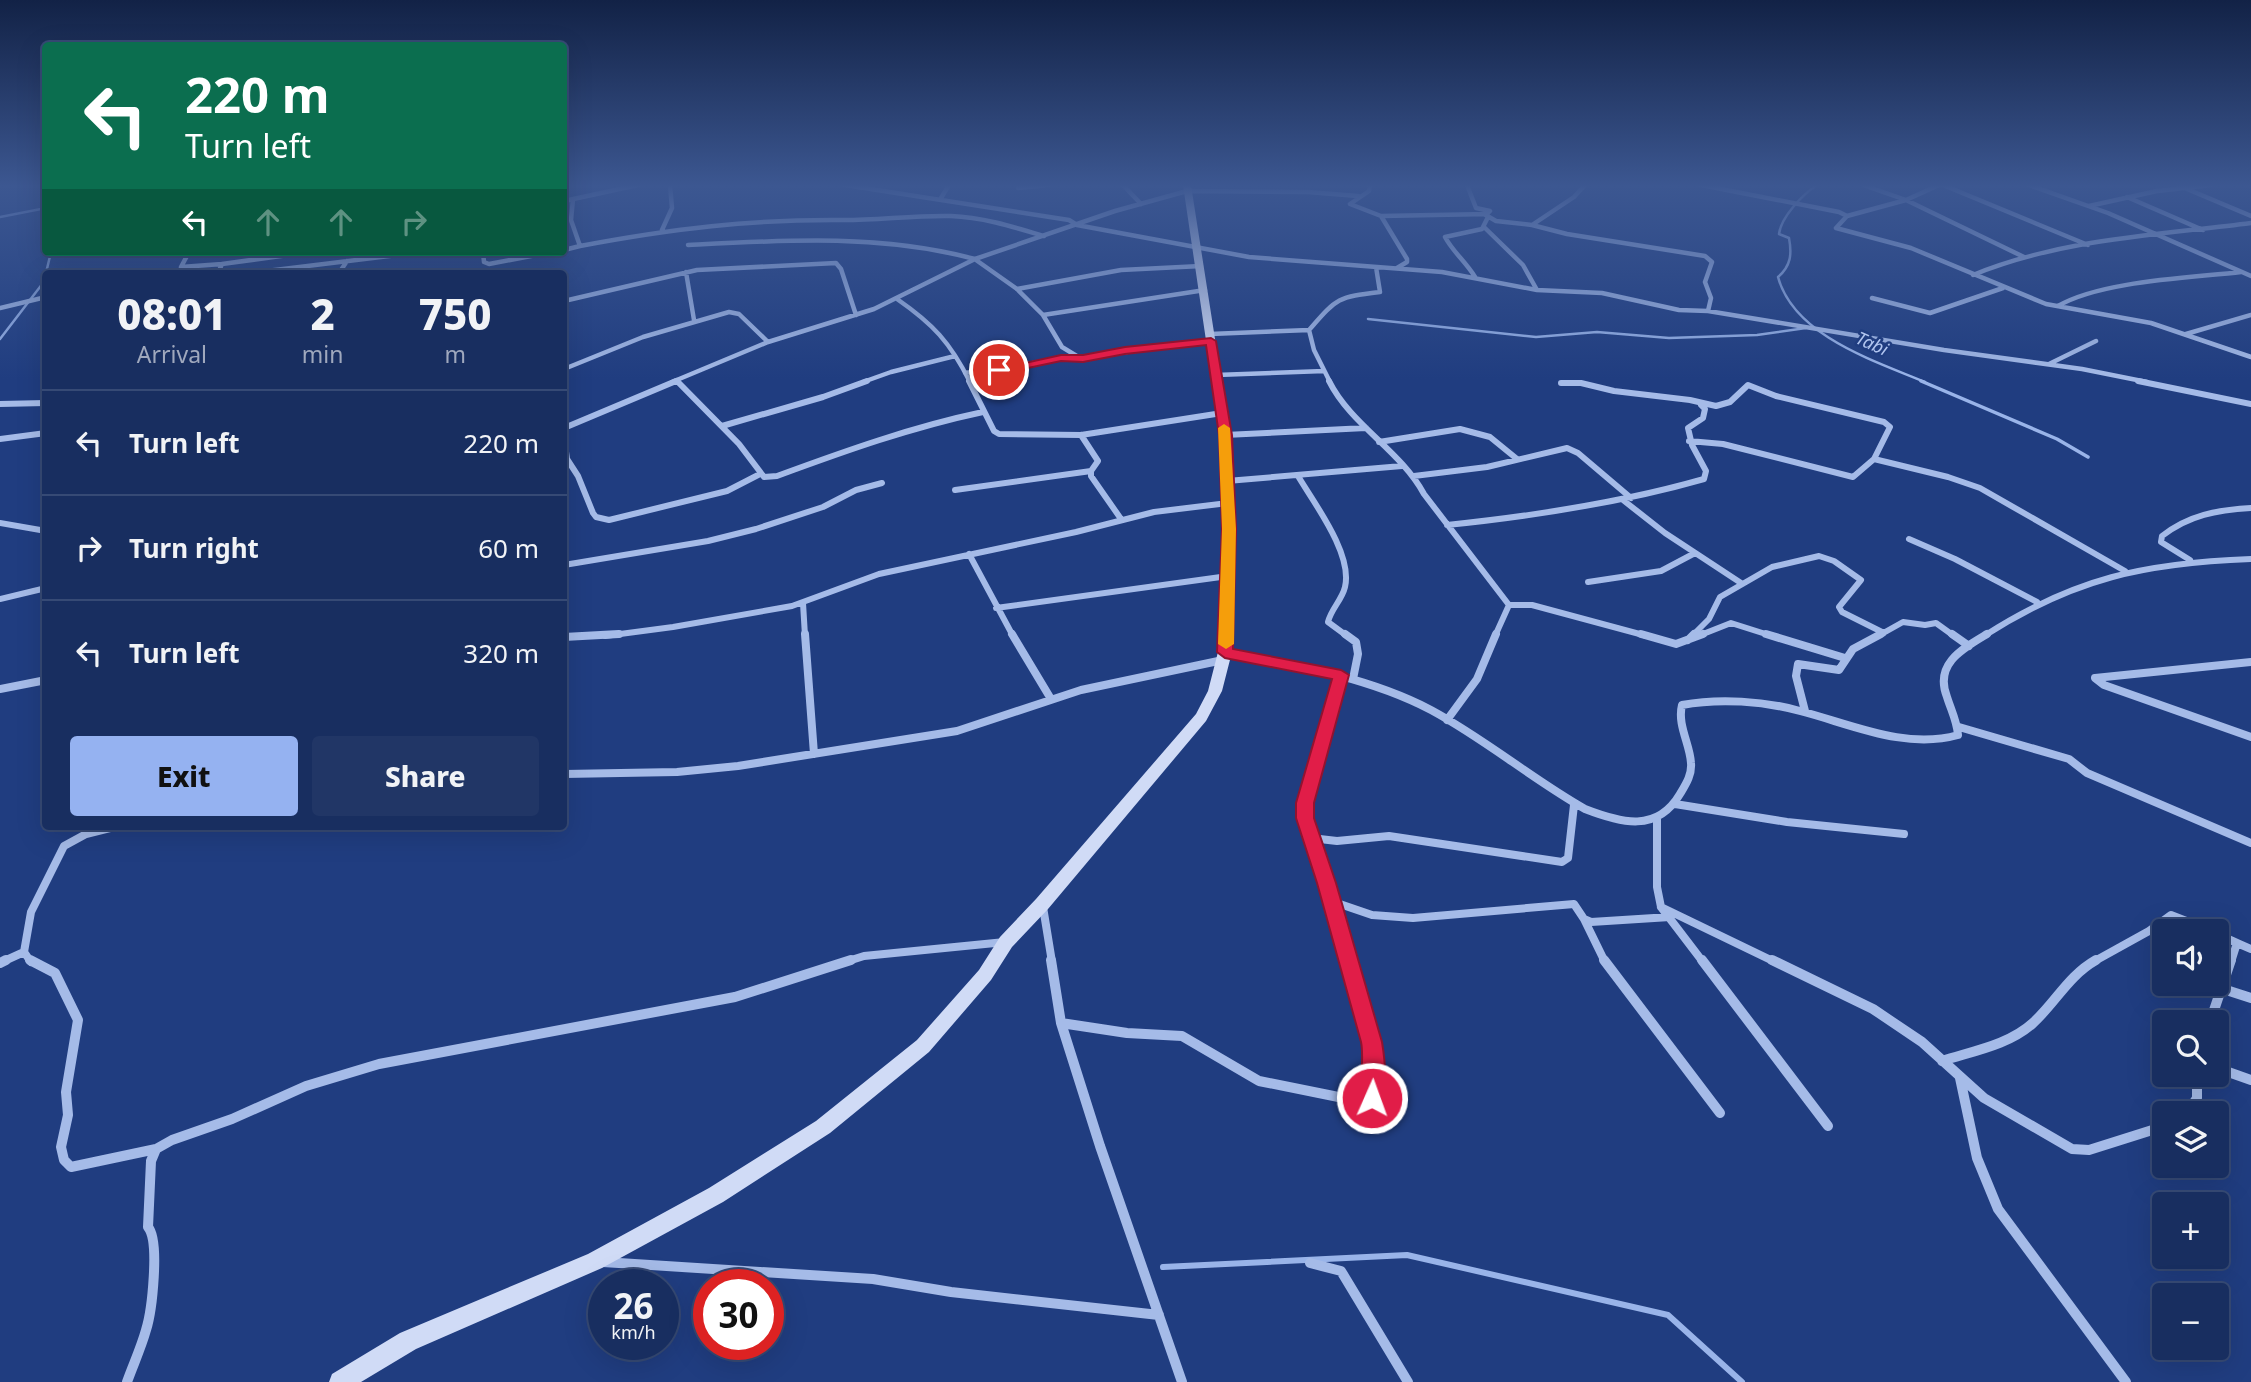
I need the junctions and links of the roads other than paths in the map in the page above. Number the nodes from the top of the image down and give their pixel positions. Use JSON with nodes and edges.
{"nodes":[{"id":1,"x":942,"y":249,"type":"edge"},
{"id":2,"x":1006,"y":249,"type":"edge"},
{"id":3,"x":1197,"y":249,"type":"edge"},
{"id":4,"x":1206,"y":249,"type":"edge"},
{"id":5,"x":1400,"y":249,"type":"edge"},
{"id":6,"x":1454,"y":249,"type":"edge"},
{"id":7,"x":1507,"y":249,"type":"edge"},
{"id":8,"x":1663,"y":249,"type":"edge"},
{"id":9,"x":1914,"y":249,"type":"edge"},
{"id":10,"x":2009,"y":249,"type":"edge"},
{"id":11,"x":2065,"y":249,"type":"edge"},
{"id":12,"x":2191,"y":249,"type":"edge"},
{"id":13,"x":187,"y":256,"type":"edge"},
{"id":14,"x":281,"y":256,"type":"edge"},
{"id":15,"x":389,"y":256,"type":"edge"},
{"id":16,"x":483,"y":256,"type":"edge"},
{"id":17,"x":531,"y":256,"type":"edge"},
{"id":18,"x":2025,"y":257,"type":"junction"},
{"id":19,"x":976,"y":260,"type":"junction"},
{"id":20,"x":347,"y":261,"type":"junction"},
{"id":21,"x":222,"y":264,"type":"junction"},
{"id":22,"x":1201,"y":266,"type":"junction"},
{"id":23,"x":1376,"y":267,"type":"junction"},
{"id":24,"x":1397,"y":269,"type":"junction"},
{"id":25,"x":219,"y":270,"type":"edge"},
{"id":26,"x":274,"y":270,"type":"edge"},
{"id":27,"x":341,"y":270,"type":"edge"},
{"id":28,"x":686,"y":272,"type":"junction"},
{"id":29,"x":2242,"y":272,"type":"junction"},
{"id":30,"x":1973,"y":275,"type":"junction"},
{"id":31,"x":2251,"y":276,"type":"edge"},
{"id":32,"x":1475,"y":277,"type":"junction"},
{"id":33,"x":2004,"y":288,"type":"junction"},
{"id":34,"x":1017,"y":289,"type":"junction"},
{"id":35,"x":1205,"y":290,"type":"junction"},
{"id":36,"x":1537,"y":290,"type":"junction"},
{"id":37,"x":42,"y":298,"type":"edge"},
{"id":38,"x":1872,"y":298,"type":"dead end"},
{"id":39,"x":897,"y":299,"type":"junction"},
{"id":40,"x":567,"y":300,"type":"edge"},
{"id":41,"x":2058,"y":307,"type":"junction"},
{"id":42,"x":0,"y":308,"type":"edge"},
{"id":43,"x":1709,"y":311,"type":"junction"},
{"id":44,"x":856,"y":315,"type":"junction"},
{"id":45,"x":1042,"y":315,"type":"junction"},
{"id":46,"x":2251,"y":315,"type":"edge"},
{"id":47,"x":694,"y":320,"type":"junction"},
{"id":48,"x":1309,"y":330,"type":"junction"},
{"id":49,"x":2186,"y":334,"type":"junction"},
{"id":50,"x":1210,"y":337,"type":"junction"},
{"id":51,"x":2096,"y":341,"type":"dead end"},
{"id":52,"x":768,"y":342,"type":"junction"},
{"id":53,"x":955,"y":356,"type":"junction"},
{"id":54,"x":1076,"y":357,"type":"junction"},
{"id":55,"x":2251,"y":357,"type":"edge"},
{"id":56,"x":2048,"y":365,"type":"junction"},
{"id":57,"x":567,"y":368,"type":"edge"},
{"id":58,"x":1324,"y":371,"type":"junction"},
{"id":59,"x":965,"y":373,"type":"junction"},
{"id":60,"x":1216,"y":374,"type":"junction"},
{"id":61,"x":677,"y":381,"type":"junction"},
{"id":62,"x":1561,"y":383,"type":"dead end"},
{"id":63,"x":42,"y":403,"type":"edge"},
{"id":64,"x":0,"y":404,"type":"edge"},
{"id":65,"x":2251,"y":404,"type":"edge"},
{"id":66,"x":1701,"y":405,"type":"junction"},
{"id":67,"x":983,"y":412,"type":"junction"},
{"id":68,"x":1222,"y":413,"type":"junction"},
{"id":69,"x":722,"y":426,"type":"junction"},
{"id":70,"x":567,"y":427,"type":"edge"},
{"id":71,"x":1366,"y":428,"type":"junction"},
{"id":72,"x":42,"y":434,"type":"edge"},
{"id":73,"x":1081,"y":435,"type":"junction"},
{"id":74,"x":1225,"y":435,"type":"junction"},
{"id":75,"x":0,"y":439,"type":"edge"},
{"id":76,"x":1689,"y":441,"type":"junction"},
{"id":77,"x":1379,"y":442,"type":"junction"},
{"id":78,"x":567,"y":459,"type":"edge"},
{"id":79,"x":1517,"y":459,"type":"junction"},
{"id":80,"x":1874,"y":459,"type":"junction"},
{"id":81,"x":1402,"y":466,"type":"junction"},
{"id":82,"x":1091,"y":471,"type":"junction"},
{"id":83,"x":760,"y":474,"type":"junction"},
{"id":84,"x":1298,"y":476,"type":"junction"},
{"id":85,"x":1414,"y":476,"type":"junction"},
{"id":86,"x":1227,"y":481,"type":"junction"},
{"id":87,"x":882,"y":483,"type":"dead end"},
{"id":88,"x":955,"y":490,"type":"dead end"},
{"id":89,"x":1631,"y":498,"type":"junction"},
{"id":90,"x":1623,"y":500,"type":"junction"},
{"id":91,"x":1228,"y":503,"type":"junction"},
{"id":92,"x":2251,"y":508,"type":"edge"},
{"id":93,"x":1121,"y":519,"type":"junction"},
{"id":94,"x":0,"y":523,"type":"edge"},
{"id":95,"x":1447,"y":525,"type":"junction"},
{"id":96,"x":42,"y":530,"type":"edge"},
{"id":97,"x":1909,"y":539,"type":"dead end"},
{"id":98,"x":1695,"y":553,"type":"junction"},
{"id":99,"x":969,"y":554,"type":"junction"},
{"id":100,"x":2251,"y":559,"type":"edge"},
{"id":101,"x":2191,"y":561,"type":"junction"},
{"id":102,"x":567,"y":564,"type":"edge"},
{"id":103,"x":2125,"y":571,"type":"junction"},
{"id":104,"x":1228,"y":576,"type":"junction"},
{"id":105,"x":1588,"y":582,"type":"dead end"},
{"id":106,"x":1741,"y":583,"type":"junction"},
{"id":107,"x":42,"y":589,"type":"edge"},
{"id":108,"x":0,"y":599,"type":"edge"},
{"id":109,"x":2037,"y":602,"type":"junction"},
{"id":110,"x":803,"y":603,"type":"junction"},
{"id":111,"x":1509,"y":605,"type":"junction"},
{"id":112,"x":996,"y":608,"type":"junction"},
{"id":113,"x":1709,"y":619,"type":"junction"},
{"id":114,"x":1731,"y":623,"type":"junction"},
{"id":115,"x":1884,"y":633,"type":"junction"},
{"id":116,"x":567,"y":637,"type":"edge"},
{"id":117,"x":1684,"y":643,"type":"junction"},
{"id":118,"x":1969,"y":646,"type":"junction"},
{"id":119,"x":1224,"y":656,"type":"junction"},
{"id":120,"x":1845,"y":658,"type":"junction"},
{"id":121,"x":2251,"y":662,"type":"edge"},
{"id":122,"x":1341,"y":675,"type":"junction"},
{"id":123,"x":1353,"y":679,"type":"junction"},
{"id":124,"x":42,"y":681,"type":"edge"},
{"id":125,"x":0,"y":689,"type":"edge"},
{"id":126,"x":1051,"y":699,"type":"junction"},
{"id":127,"x":1805,"y":711,"type":"junction"},
{"id":128,"x":1447,"y":720,"type":"junction"},
{"id":129,"x":1959,"y":727,"type":"junction"},
{"id":130,"x":2251,"y":737,"type":"edge"},
{"id":131,"x":814,"y":754,"type":"junction"},
{"id":132,"x":567,"y":774,"type":"edge"},
{"id":133,"x":1675,"y":804,"type":"junction"},
{"id":134,"x":1574,"y":805,"type":"junction"},
{"id":135,"x":1657,"y":819,"type":"junction"},
{"id":136,"x":102,"y":830,"type":"edge"},
{"id":137,"x":1904,"y":834,"type":"dead end"},
{"id":138,"x":1311,"y":838,"type":"junction"},
{"id":139,"x":2251,"y":843,"type":"edge"},
{"id":140,"x":1331,"y":901,"type":"junction"},
{"id":141,"x":1042,"y":904,"type":"junction"},
{"id":142,"x":1661,"y":907,"type":"junction"},
{"id":143,"x":1670,"y":917,"type":"junction"},
{"id":144,"x":1584,"y":919,"type":"junction"},
{"id":145,"x":2152,"y":930,"type":"edge"},
{"id":146,"x":2229,"y":939,"type":"edge"},
{"id":147,"x":1006,"y":942,"type":"junction"},
{"id":148,"x":2237,"y":943,"type":"junction"},
{"id":149,"x":2251,"y":949,"type":"edge"},
{"id":150,"x":24,"y":952,"type":"junction"},
{"id":151,"x":0,"y":963,"type":"edge"},
{"id":152,"x":2229,"y":964,"type":"edge"},
{"id":153,"x":2229,"y":991,"type":"edge"},
{"id":154,"x":2251,"y":998,"type":"edge"},
{"id":155,"x":1061,"y":1023,"type":"junction"},
{"id":156,"x":1942,"y":1061,"type":"junction"},
{"id":157,"x":2229,"y":1072,"type":"edge"},
{"id":158,"x":1960,"y":1077,"type":"junction"},
{"id":159,"x":2251,"y":1080,"type":"edge"},
{"id":160,"x":1720,"y":1113,"type":"dead end"},
{"id":161,"x":1828,"y":1126,"type":"dead end"},
{"id":162,"x":2152,"y":1130,"type":"edge"},
{"id":163,"x":156,"y":1149,"type":"junction"},
{"id":164,"x":595,"y":1261,"type":"junction"},
{"id":165,"x":1310,"y":1263,"type":"dead end"},
{"id":166,"x":1159,"y":1315,"type":"junction"},
{"id":167,"x":361,"y":1375,"type":"edge"},
{"id":168,"x":127,"y":1382,"type":"edge"},
{"id":169,"x":340,"y":1382,"type":"edge"},
{"id":170,"x":1182,"y":1382,"type":"edge"},
{"id":171,"x":1408,"y":1382,"type":"edge"},
{"id":172,"x":2126,"y":1382,"type":"edge"}],
"edges":[{"from":1,"to":19,"type":"street"},
{"from":2,"to":19,"type":"street"},
{"from":3,"to":22,"type":"street"},
{"from":4,"to":23,"type":"street"},
{"from":5,"to":24,"type":"street"},
{"from":6,"to":32,"type":"street"},
{"from":7,"to":36,"type":"street"},
{"from":8,"to":43,"type":"street"},
{"from":9,"to":30,"type":"street"},
{"from":10,"to":18,"type":"street"},
{"from":11,"to":18,"type":"street"},
{"from":12,"to":29,"type":"street"},
{"from":13,"to":21,"type":"street"},
{"from":14,"to":21,"type":"street"},
{"from":15,"to":20,"type":"street"},
{"from":16,"to":17,"type":"street"},
{"from":18,"to":30,"type":"street"},
{"from":19,"to":34,"type":"street"},
{"from":19,"to":39,"type":"street"},
{"from":20,"to":26,"type":"street"},
{"from":20,"to":27,"type":"street"},
{"from":21,"to":25,"type":"street"},
{"from":22,"to":34,"type":"street"},
{"from":22,"to":35,"type":"street"},
{"from":23,"to":24,"type":"street"},
{"from":23,"to":48,"type":"street"},
{"from":24,"to":32,"type":"street"},
{"from":28,"to":40,"type":"street"},
{"from":28,"to":44,"type":"street"},
{"from":28,"to":47,"type":"street"},
{"from":29,"to":31,"type":"street"},
{"from":29,"to":41,"type":"street"},
{"from":30,"to":33,"type":"street"},
{"from":32,"to":36,"type":"street"},
{"from":33,"to":38,"type":"street"},
{"from":33,"to":41,"type":"street"},
{"from":34,"to":45,"type":"street"},
{"from":35,"to":45,"type":"street"},
{"from":35,"to":50,"type":"street"},
{"from":36,"to":43,"type":"street"},
{"from":37,"to":42,"type":"street"},
{"from":39,"to":44,"type":"street"},
{"from":39,"to":53,"type":"street"},
{"from":41,"to":49,"type":"street"},
{"from":43,"to":56,"type":"street"},
{"from":44,"to":52,"type":"street"},
{"from":45,"to":54,"type":"street"},
{"from":46,"to":49,"type":"street"},
{"from":47,"to":52,"type":"street"},
{"from":47,"to":57,"type":"street"},
{"from":48,"to":50,"type":"street"},
{"from":48,"to":58,"type":"street"},
{"from":49,"to":55,"type":"street"},
{"from":50,"to":54,"type":"street"},
{"from":50,"to":60,"type":"street"},
{"from":51,"to":56,"type":"street"},
{"from":52,"to":61,"type":"street"},
{"from":53,"to":59,"type":"street"},
{"from":53,"to":69,"type":"street"},
{"from":54,"to":59,"type":"street"},
{"from":56,"to":65,"type":"street"},
{"from":58,"to":60,"type":"street"},
{"from":58,"to":71,"type":"street"},
{"from":59,"to":67,"type":"street"},
{"from":60,"to":68,"type":"street"},
{"from":61,"to":69,"type":"street"},
{"from":61,"to":70,"type":"street"},
{"from":62,"to":66,"type":"street"},
{"from":63,"to":64,"type":"street"},
{"from":66,"to":76,"type":"street"},
{"from":66,"to":80,"type":"street"},
{"from":67,"to":73,"type":"street"},
{"from":67,"to":83,"type":"street"},
{"from":68,"to":73,"type":"street"},
{"from":68,"to":74,"type":"street"},
{"from":69,"to":83,"type":"street"},
{"from":71,"to":74,"type":"street"},
{"from":71,"to":77,"type":"street"},
{"from":72,"to":75,"type":"street"},
{"from":73,"to":82,"type":"street"},
{"from":74,"to":86,"type":"street"},
{"from":76,"to":80,"type":"street"},
{"from":76,"to":89,"type":"street"},
{"from":77,"to":79,"type":"street"},
{"from":77,"to":81,"type":"street"},
{"from":78,"to":83,"type":"street"},
{"from":79,"to":85,"type":"street"},
{"from":79,"to":89,"type":"street"},
{"from":80,"to":103,"type":"street"},
{"from":81,"to":84,"type":"street"},
{"from":81,"to":85,"type":"street"},
{"from":82,"to":88,"type":"street"},
{"from":82,"to":93,"type":"street"},
{"from":84,"to":86,"type":"street"},
{"from":84,"to":123,"type":"street"},
{"from":85,"to":95,"type":"street"},
{"from":86,"to":91,"type":"street"},
{"from":87,"to":102,"type":"street"},
{"from":89,"to":90,"type":"street"},
{"from":90,"to":95,"type":"street"},
{"from":90,"to":98,"type":"street"},
{"from":91,"to":93,"type":"street"},
{"from":91,"to":104,"type":"street"},
{"from":92,"to":101,"type":"street"},
{"from":93,"to":99,"type":"street"},
{"from":94,"to":96,"type":"street"},
{"from":95,"to":111,"type":"street"},
{"from":97,"to":109,"type":"street"},
{"from":98,"to":105,"type":"street"},
{"from":98,"to":106,"type":"street"},
{"from":99,"to":110,"type":"street"},
{"from":99,"to":112,"type":"street"},
{"from":100,"to":101,"type":"street"},
{"from":101,"to":103,"type":"street"},
{"from":103,"to":109,"type":"street"},
{"from":104,"to":112,"type":"street"},
{"from":104,"to":119,"type":"street"},
{"from":106,"to":113,"type":"street"},
{"from":106,"to":115,"type":"street"},
{"from":107,"to":108,"type":"street"},
{"from":109,"to":118,"type":"street"},
{"from":110,"to":116,"type":"street"},
{"from":110,"to":131,"type":"street"},
{"from":111,"to":117,"type":"street"},
{"from":111,"to":128,"type":"street"},
{"from":112,"to":126,"type":"street"},
{"from":113,"to":114,"type":"street"},
{"from":113,"to":117,"type":"street"},
{"from":114,"to":117,"type":"street"},
{"from":114,"to":120,"type":"street"},
{"from":115,"to":118,"type":"street"},
{"from":115,"to":120,"type":"street"},
{"from":118,"to":129,"type":"street"},
{"from":119,"to":122,"type":"street"},
{"from":119,"to":126,"type":"street"},
{"from":119,"to":141,"type":"street"},
{"from":120,"to":127,"type":"street"},
{"from":121,"to":130,"type":"street"},
{"from":122,"to":123,"type":"street"},
{"from":122,"to":138,"type":"street"},
{"from":123,"to":128,"type":"street"},
{"from":124,"to":125,"type":"street"},
{"from":126,"to":131,"type":"street"},
{"from":127,"to":129,"type":"street"},
{"from":127,"to":133,"type":"street"},
{"from":128,"to":134,"type":"street"},
{"from":129,"to":139,"type":"street"},
{"from":131,"to":132,"type":"street"},
{"from":133,"to":135,"type":"street"},
{"from":133,"to":137,"type":"street"},
{"from":134,"to":135,"type":"street"},
{"from":134,"to":138,"type":"street"},
{"from":135,"to":142,"type":"street"},
{"from":136,"to":150,"type":"street"},
{"from":138,"to":140,"type":"street"},
{"from":140,"to":144,"type":"street"},
{"from":140,"to":155,"type":"street"},
{"from":141,"to":147,"type":"street"},
{"from":141,"to":155,"type":"street"},
{"from":142,"to":143,"type":"street"},
{"from":142,"to":156,"type":"street"},
{"from":143,"to":144,"type":"street"},
{"from":143,"to":161,"type":"street"},
{"from":144,"to":160,"type":"street"},
{"from":145,"to":156,"type":"street"},
{"from":146,"to":148,"type":"street"},
{"from":147,"to":163,"type":"street"},
{"from":147,"to":164,"type":"street"},
{"from":148,"to":149,"type":"street"},
{"from":148,"to":152,"type":"street"},
{"from":150,"to":151,"type":"street"},
{"from":150,"to":163,"type":"street"},
{"from":153,"to":154,"type":"street"},
{"from":155,"to":166,"type":"street"},
{"from":156,"to":158,"type":"street"},
{"from":157,"to":159,"type":"street"},
{"from":158,"to":162,"type":"street"},
{"from":158,"to":172,"type":"street"},
{"from":163,"to":168,"type":"street"},
{"from":164,"to":166,"type":"street"},
{"from":164,"to":167,"type":"street"},
{"from":165,"to":171,"type":"street"},
{"from":166,"to":170,"type":"street"},
{"from":167,"to":169,"type":"street"}]}
